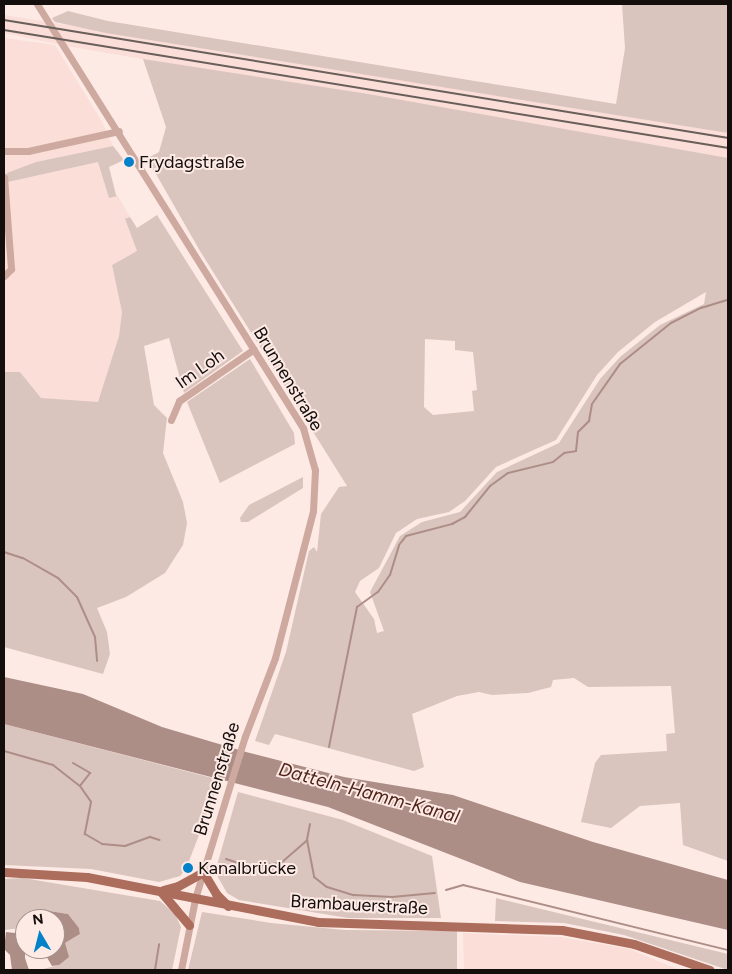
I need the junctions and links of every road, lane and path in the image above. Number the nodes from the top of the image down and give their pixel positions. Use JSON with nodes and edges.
{"nodes":[{"id":1,"x":38,"y":4,"type":"edge"},
{"id":2,"x":119,"y":131,"type":"junction"},
{"id":3,"x":4,"y":151,"type":"edge"},
{"id":4,"x":4,"y":177,"type":"edge"},
{"id":5,"x":4,"y":276,"type":"edge"},
{"id":6,"x":254,"y":350,"type":"junction"},
{"id":7,"x":172,"y":420,"type":"dead end"},
{"id":8,"x":4,"y":872,"type":"edge"},
{"id":9,"x":203,"y":872,"type":"junction"},
{"id":10,"x":160,"y":891,"type":"junction"},
{"id":11,"x":195,"y":899,"type":"junction"},
{"id":12,"x":228,"y":906,"type":"junction"},
{"id":13,"x":189,"y":925,"type":"junction"},
{"id":14,"x":181,"y":970,"type":"edge"},
{"id":15,"x":710,"y":970,"type":"edge"}],
"edges":[{"from":1,"to":2,"type":"street","name":"Brunnenstraße"},
{"from":2,"to":3,"type":"street"},
{"from":2,"to":6,"type":"street","name":"Brunnenstraße"},
{"from":4,"to":5,"type":"street"},
{"from":6,"to":7,"type":"street","name":"Im Loh"},
{"from":6,"to":9,"type":"street","name":"Brunnenstraße"},
{"from":8,"to":10,"type":"main road","name":"Brambauerstraße"},
{"from":9,"to":10,"type":"main road"},
{"from":9,"to":11,"type":"street","name":"Brunnenstraße"},
{"from":9,"to":12,"type":"main road"},
{"from":10,"to":11,"type":"main road","name":"Brambauerstraße"},
{"from":10,"to":13,"type":"main road"},
{"from":11,"to":12,"type":"main road","name":"Brambauerstraße"},
{"from":11,"to":13,"type":"street","name":"Brunnenstraße"},
{"from":12,"to":15,"type":"main road","name":"Brambauerstraße"},
{"from":13,"to":14,"type":"street","name":"Brunnenstraße"}]}
